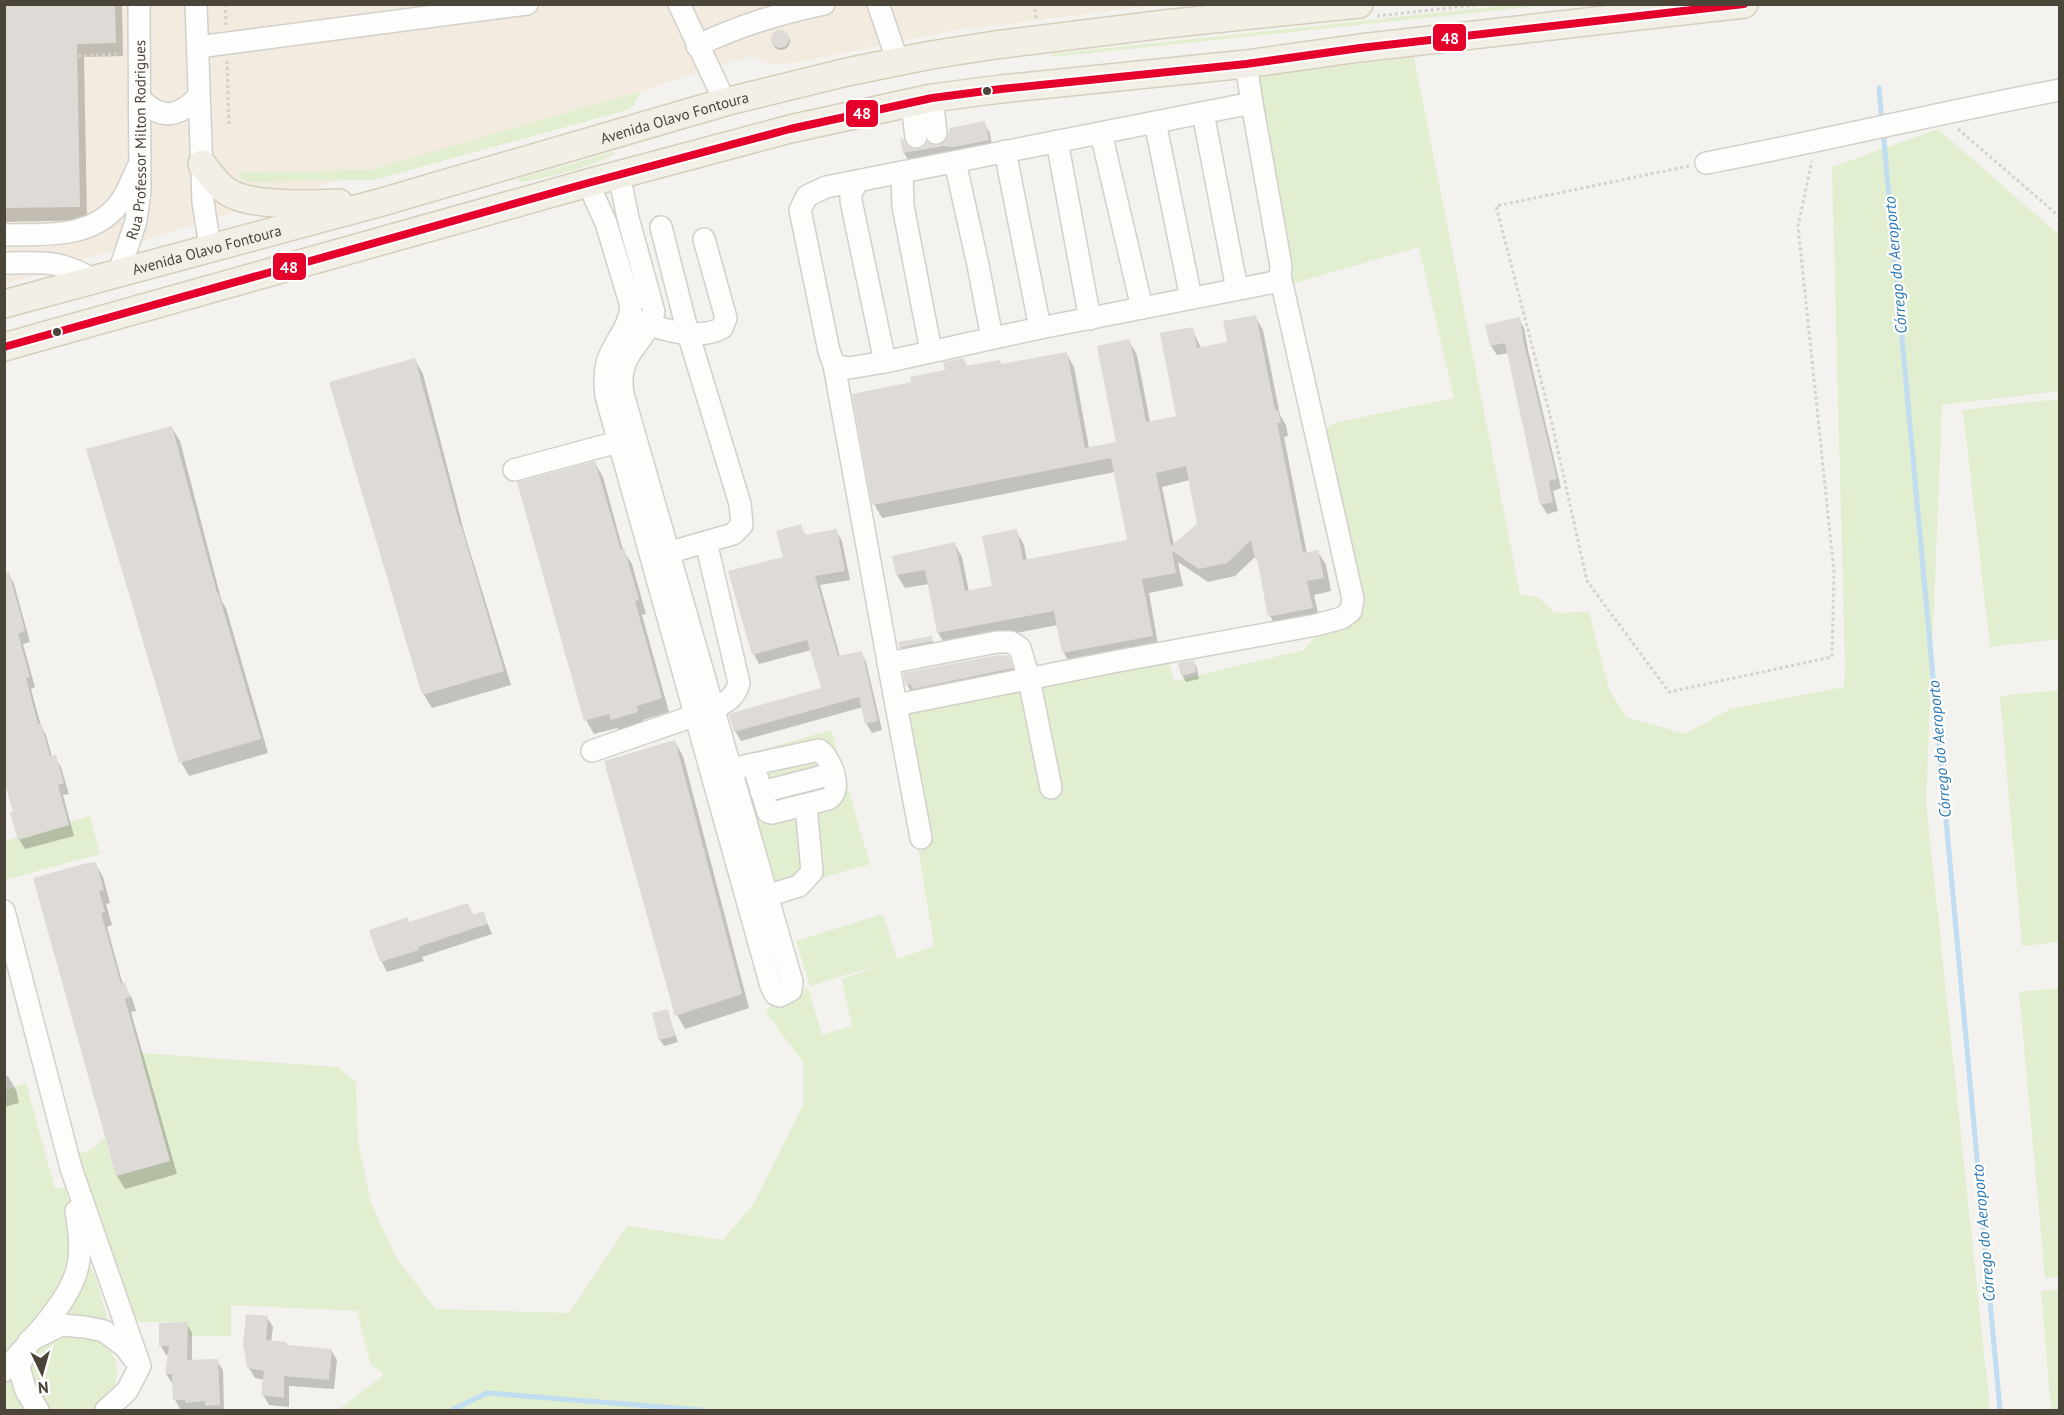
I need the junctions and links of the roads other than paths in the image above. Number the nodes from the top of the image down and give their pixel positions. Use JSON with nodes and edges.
{"nodes":[{"id":1,"x":139,"y":4,"type":"edge"},
{"id":2,"x":196,"y":4,"type":"edge"},
{"id":3,"x":527,"y":4,"type":"edge"},
{"id":4,"x":679,"y":4,"type":"edge"},
{"id":5,"x":824,"y":4,"type":"edge"},
{"id":6,"x":878,"y":4,"type":"edge"},
{"id":7,"x":1353,"y":5,"type":"edge"},
{"id":8,"x":1737,"y":5,"type":"edge"},
{"id":9,"x":1688,"y":8,"type":"edge"},
{"id":10,"x":698,"y":46,"type":"junction"},
{"id":11,"x":198,"y":48,"type":"junction"},
{"id":12,"x":971,"y":48,"type":"junction"},
{"id":13,"x":898,"y":62,"type":"junction"},
{"id":14,"x":1246,"y":64,"type":"junction"},
{"id":15,"x":2060,"y":90,"type":"edge"},
{"id":16,"x":199,"y":96,"type":"junction"},
{"id":17,"x":140,"y":99,"type":"junction"},
{"id":18,"x":922,"y":100,"type":"junction"},
{"id":19,"x":725,"y":102,"type":"junction"},
{"id":20,"x":1252,"y":103,"type":"junction"},
{"id":21,"x":1203,"y":112,"type":"junction"},
{"id":22,"x":1155,"y":122,"type":"junction"},
{"id":23,"x":1101,"y":133,"type":"junction"},
{"id":24,"x":1057,"y":141,"type":"junction"},
{"id":25,"x":1005,"y":151,"type":"junction"},
{"id":26,"x":929,"y":154,"type":"junction"},
{"id":27,"x":141,"y":161,"type":"junction"},
{"id":28,"x":1706,"y":163,"type":"road end"},
{"id":29,"x":202,"y":164,"type":"junction"},
{"id":30,"x":619,"y":175,"type":"junction"},
{"id":31,"x":858,"y":181,"type":"junction"},
{"id":32,"x":588,"y":183,"type":"junction"},
{"id":33,"x":382,"y":202,"type":"junction"},
{"id":34,"x":325,"y":218,"type":"junction"},
{"id":35,"x":661,"y":227,"type":"dead end"},
{"id":36,"x":4,"y":235,"type":"edge"},
{"id":37,"x":704,"y":239,"type":"dead end"},
{"id":38,"x":210,"y":248,"type":"junction"},
{"id":39,"x":335,"y":255,"type":"junction"},
{"id":40,"x":4,"y":263,"type":"edge"},
{"id":41,"x":119,"y":272,"type":"junction"},
{"id":42,"x":1280,"y":275,"type":"junction"},
{"id":43,"x":92,"y":279,"type":"junction"},
{"id":44,"x":1237,"y":289,"type":"junction"},
{"id":45,"x":1191,"y":298,"type":"junction"},
{"id":46,"x":4,"y":304,"type":"edge"},
{"id":47,"x":1142,"y":308,"type":"junction"},
{"id":48,"x":630,"y":317,"type":"junction"},
{"id":49,"x":1090,"y":319,"type":"junction"},
{"id":50,"x":650,"y":325,"type":"junction"},
{"id":51,"x":1040,"y":328,"type":"junction"},
{"id":52,"x":688,"y":333,"type":"junction"},
{"id":53,"x":992,"y":338,"type":"junction"},
{"id":54,"x":4,"y":347,"type":"edge"},
{"id":55,"x":931,"y":351,"type":"junction"},
{"id":56,"x":885,"y":362,"type":"junction"},
{"id":57,"x":834,"y":365,"type":"junction"},
{"id":58,"x":627,"y":440,"type":"junction"},
{"id":59,"x":514,"y":470,"type":"dead end"},
{"id":60,"x":706,"y":542,"type":"junction"},
{"id":61,"x":660,"y":556,"type":"junction"},
{"id":62,"x":888,"y":663,"type":"junction"},
{"id":63,"x":1029,"y":679,"type":"junction"},
{"id":64,"x":896,"y":705,"type":"junction"},
{"id":65,"x":705,"y":713,"type":"junction"},
{"id":66,"x":592,"y":751,"type":"dead end"},
{"id":67,"x":753,"y":764,"type":"junction"},
{"id":68,"x":730,"y":769,"type":"junction"},
{"id":69,"x":832,"y":774,"type":"junction"},
{"id":70,"x":1051,"y":788,"type":"dead end"},
{"id":71,"x":761,"y":792,"type":"junction"},
{"id":72,"x":806,"y":805,"type":"junction"},
{"id":73,"x":921,"y":838,"type":"dead end"},
{"id":74,"x":757,"y":899,"type":"junction"},
{"id":75,"x":4,"y":911,"type":"edge"},
{"id":76,"x":71,"y":1168,"type":"junction"},
{"id":77,"x":29,"y":1341,"type":"junction"},
{"id":78,"x":140,"y":1366,"type":"junction"},
{"id":79,"x":4,"y":1371,"type":"edge"},
{"id":80,"x":38,"y":1410,"type":"edge"},
{"id":81,"x":106,"y":1410,"type":"edge"}],
"edges":[{"from":1,"to":17,"type":"street","name":"Rua Professor Milton Rodrigues"},
{"from":2,"to":11,"type":"street"},
{"from":3,"to":11,"type":"street"},
{"from":4,"to":10,"type":"street"},
{"from":5,"to":10,"type":"street"},
{"from":6,"to":13,"type":"street"},
{"from":7,"to":12,"type":"main road","name":"Avenida Olavo Fontoura"},
{"from":8,"to":9,"type":"main road"},
{"from":9,"to":14,"type":"main road"},
{"from":10,"to":19,"type":"street"},
{"from":11,"to":16,"type":"street"},
{"from":12,"to":13,"type":"main road","name":"Avenida Olavo Fontoura"},
{"from":12,"to":18,"type":"main road"},
{"from":13,"to":19,"type":"main road","name":"Avenida Olavo Fontoura"},
{"from":14,"to":18,"type":"main road"},
{"from":14,"to":20,"type":"street"},
{"from":15,"to":28,"type":"street"},
{"from":16,"to":17,"type":"street"},
{"from":16,"to":29,"type":"street"},
{"from":17,"to":27,"type":"street","name":"Rua Professor Milton Rodrigues"},
{"from":18,"to":26,"type":"street"},
{"from":18,"to":30,"type":"main road"},
{"from":19,"to":33,"type":"main road","name":"Avenida Olavo Fontoura"},
{"from":20,"to":21,"type":"street"},
{"from":20,"to":42,"type":"street"},
{"from":21,"to":22,"type":"street"},
{"from":21,"to":44,"type":"street"},
{"from":22,"to":23,"type":"street"},
{"from":22,"to":45,"type":"street"},
{"from":23,"to":24,"type":"street"},
{"from":23,"to":47,"type":"street"},
{"from":24,"to":25,"type":"street"},
{"from":24,"to":49,"type":"street"},
{"from":25,"to":26,"type":"street"},
{"from":25,"to":51,"type":"street"},
{"from":26,"to":31,"type":"street"},
{"from":26,"to":53,"type":"street"},
{"from":26,"to":55,"type":"street"},
{"from":27,"to":36,"type":"street"},
{"from":27,"to":41,"type":"street","name":"Rua Professor Milton Rodrigues"},
{"from":29,"to":33,"type":"main road"},
{"from":29,"to":38,"type":"street"},
{"from":30,"to":32,"type":"main road"},
{"from":30,"to":50,"type":"street"},
{"from":31,"to":56,"type":"street"},
{"from":31,"to":57,"type":"street"},
{"from":32,"to":39,"type":"main road"},
{"from":32,"to":48,"type":"street"},
{"from":33,"to":34,"type":"main road","name":"Avenida Olavo Fontoura"},
{"from":34,"to":38,"type":"main road","name":"Avenida Olavo Fontoura"},
{"from":34,"to":39,"type":"main road"},
{"from":35,"to":52,"type":"street"},
{"from":37,"to":52,"type":"street"},
{"from":38,"to":41,"type":"main road","name":"Avenida Olavo Fontoura"},
{"from":39,"to":54,"type":"main road"},
{"from":40,"to":43,"type":"street"},
{"from":41,"to":43,"type":"main road","name":"Avenida Olavo Fontoura"},
{"from":42,"to":44,"type":"street"},
{"from":42,"to":63,"type":"street"},
{"from":43,"to":46,"type":"main road","name":"Avenida Olavo Fontoura"},
{"from":44,"to":45,"type":"street"},
{"from":45,"to":47,"type":"street"},
{"from":47,"to":49,"type":"street"},
{"from":48,"to":50,"type":"street"},
{"from":48,"to":58,"type":"street"},
{"from":49,"to":51,"type":"street"},
{"from":50,"to":52,"type":"street"},
{"from":50,"to":58,"type":"street"},
{"from":51,"to":53,"type":"street"},
{"from":52,"to":60,"type":"street"},
{"from":53,"to":55,"type":"street"},
{"from":55,"to":56,"type":"street"},
{"from":56,"to":57,"type":"street"},
{"from":57,"to":62,"type":"street"},
{"from":58,"to":59,"type":"street"},
{"from":58,"to":61,"type":"street"},
{"from":60,"to":61,"type":"street"},
{"from":60,"to":65,"type":"street"},
{"from":61,"to":65,"type":"street"},
{"from":62,"to":63,"type":"street"},
{"from":62,"to":64,"type":"street"},
{"from":63,"to":64,"type":"street"},
{"from":63,"to":70,"type":"street"},
{"from":64,"to":73,"type":"street"},
{"from":65,"to":66,"type":"street"},
{"from":65,"to":68,"type":"street"},
{"from":65,"to":74,"type":"street"},
{"from":67,"to":68,"type":"street"},
{"from":67,"to":69,"type":"street"},
{"from":67,"to":71,"type":"street"},
{"from":68,"to":74,"type":"street"},
{"from":69,"to":71,"type":"street"},
{"from":69,"to":72,"type":"street"},
{"from":71,"to":72,"type":"street"},
{"from":72,"to":74,"type":"street"},
{"from":75,"to":76,"type":"street"},
{"from":76,"to":77,"type":"street"},
{"from":76,"to":78,"type":"street"},
{"from":77,"to":78,"type":"street"},
{"from":77,"to":79,"type":"street"},
{"from":77,"to":80,"type":"street"},
{"from":78,"to":81,"type":"street"}]}
